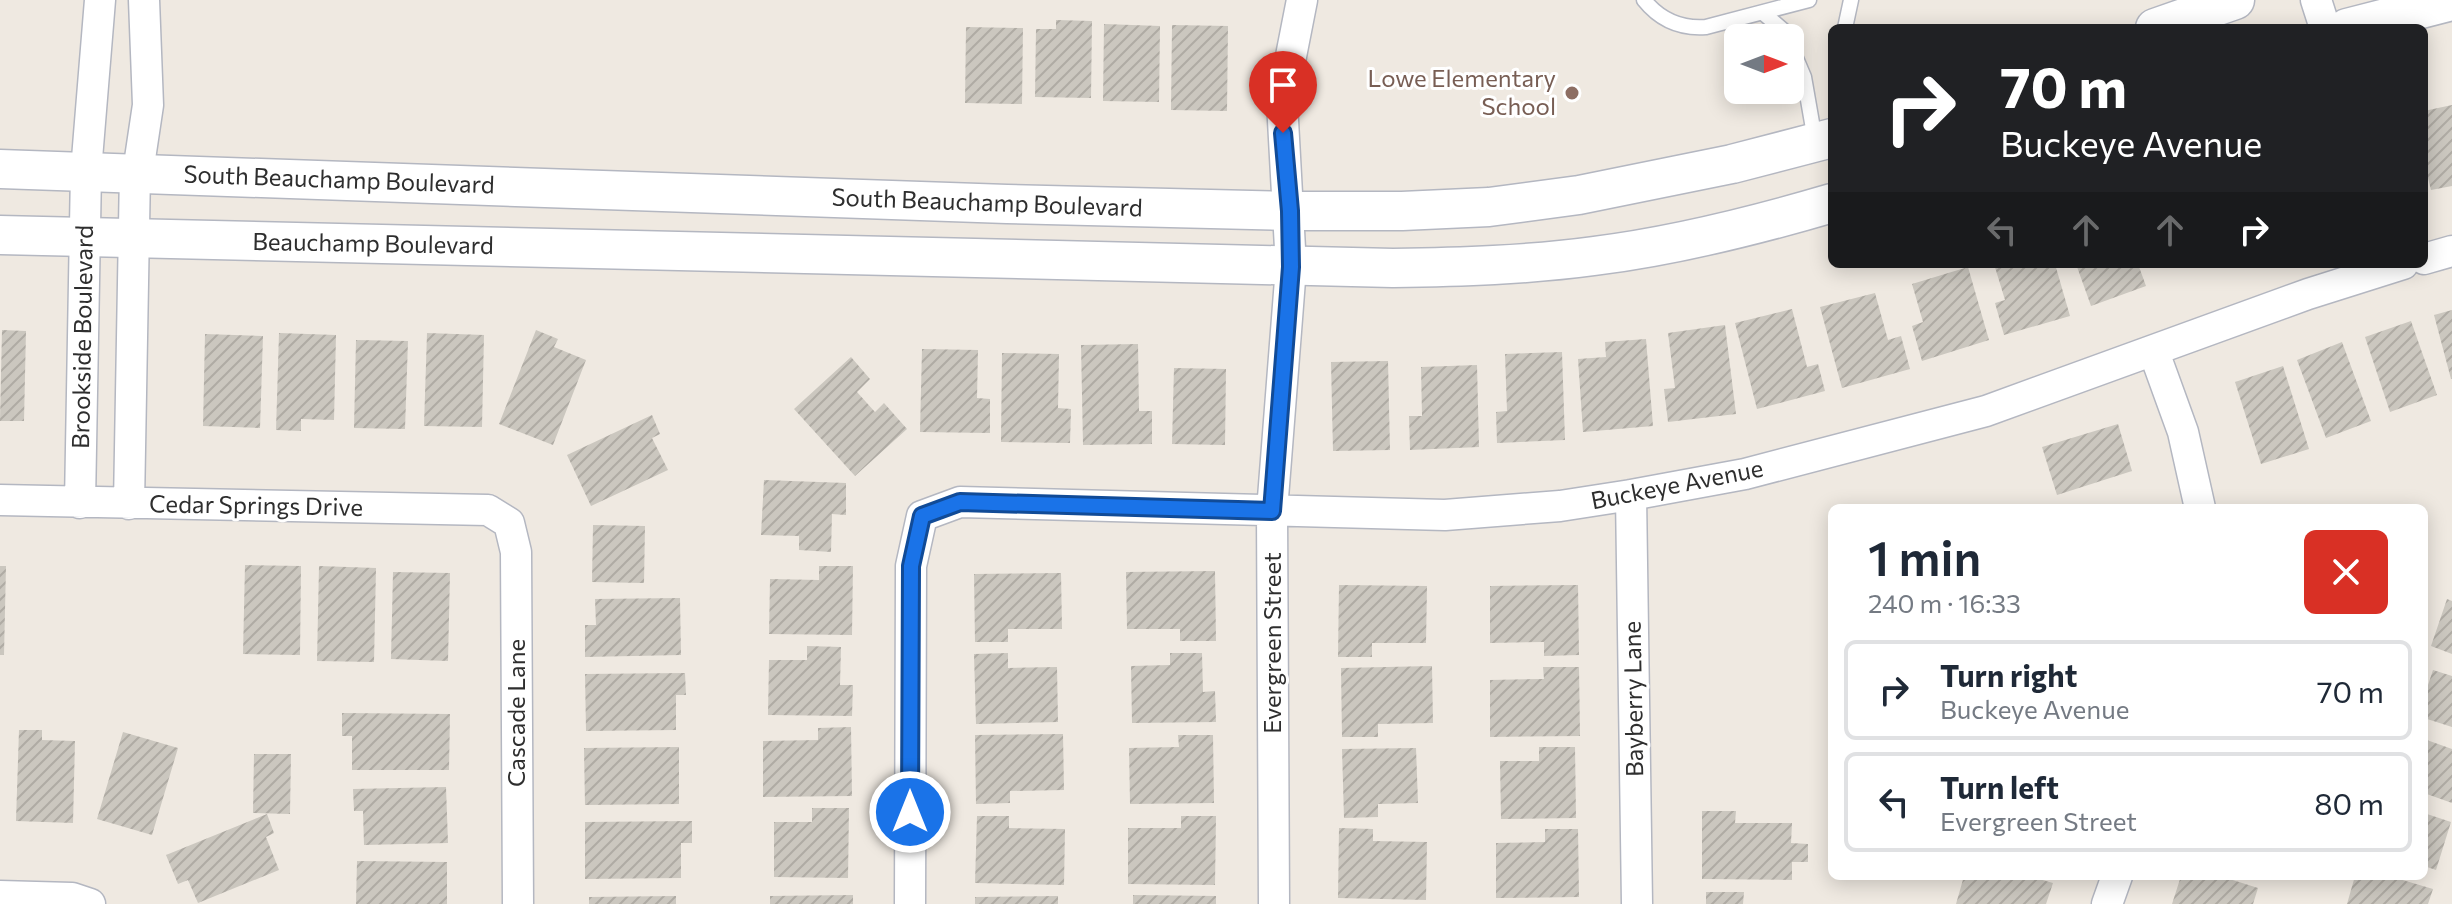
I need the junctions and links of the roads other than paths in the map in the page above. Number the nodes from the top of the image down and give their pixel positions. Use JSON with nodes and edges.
{"nodes":[{"id":1,"x":100,"y":0,"type":"edge"},
{"id":2,"x":144,"y":0,"type":"edge"},
{"id":3,"x":1302,"y":0,"type":"edge"},
{"id":4,"x":1644,"y":0,"type":"edge"},
{"id":5,"x":1809,"y":0,"type":"edge"},
{"id":6,"x":1851,"y":0,"type":"edge"},
{"id":7,"x":2235,"y":0,"type":"edge"},
{"id":8,"x":2316,"y":0,"type":"edge"},
{"id":9,"x":2452,"y":1,"type":"edge"},
{"id":10,"x":1763,"y":13,"type":"junction"},
{"id":11,"x":1776,"y":24,"type":"edge"},
{"id":12,"x":1846,"y":24,"type":"edge"},
{"id":13,"x":2166,"y":24,"type":"edge"},
{"id":14,"x":2324,"y":24,"type":"edge"},
{"id":15,"x":2363,"y":24,"type":"edge"},
{"id":16,"x":1804,"y":77,"type":"edge"},
{"id":17,"x":1824,"y":140,"type":"edge"},
{"id":18,"x":0,"y":169,"type":"edge"},
{"id":19,"x":86,"y":171,"type":"junction"},
{"id":20,"x":136,"y":172,"type":"junction"},
{"id":21,"x":1828,"y":204,"type":"edge"},
{"id":22,"x":1290,"y":211,"type":"junction"},
{"id":23,"x":0,"y":235,"type":"edge"},
{"id":24,"x":85,"y":237,"type":"junction"},
{"id":25,"x":135,"y":238,"type":"junction"},
{"id":26,"x":2452,"y":251,"type":"edge"},
{"id":27,"x":2428,"y":257,"type":"edge"},
{"id":28,"x":1291,"y":267,"type":"junction"},
{"id":29,"x":2389,"y":268,"type":"edge"},
{"id":30,"x":2154,"y":352,"type":"junction"},
{"id":31,"x":1631,"y":495,"type":"junction"},
{"id":32,"x":0,"y":500,"type":"edge"},
{"id":33,"x":80,"y":503,"type":"junction"},
{"id":34,"x":129,"y":504,"type":"junction"},
{"id":35,"x":2199,"y":504,"type":"edge"},
{"id":36,"x":1272,"y":511,"type":"junction"},
{"id":37,"x":509,"y":523,"type":"joint"},
{"id":38,"x":2116,"y":880,"type":"edge"},
{"id":39,"x":0,"y":896,"type":"edge"},
{"id":40,"x":90,"y":904,"type":"edge"},
{"id":41,"x":518,"y":904,"type":"edge"},
{"id":42,"x":910,"y":904,"type":"edge"},
{"id":43,"x":1274,"y":904,"type":"edge"},
{"id":44,"x":1637,"y":904,"type":"edge"},
{"id":45,"x":2107,"y":904,"type":"edge"}],
"edges":[{"from":1,"to":19,"type":"street","name":"Brookside Boulevard"},
{"from":2,"to":20,"type":"street","name":"Brookside Boulevard"},
{"from":3,"to":22,"type":"street","name":"Evergreen Street"},
{"from":4,"to":10,"type":"lane"},
{"from":5,"to":10,"type":"lane"},
{"from":6,"to":12,"type":"lane"},
{"from":7,"to":13,"type":"street"},
{"from":8,"to":14,"type":"street"},
{"from":9,"to":15,"type":"street"},
{"from":10,"to":11,"type":"lane"},
{"from":16,"to":17,"type":"lane"},
{"from":17,"to":22,"type":"street","name":"South Beauchamp Boulevard"},
{"from":18,"to":19,"type":"street"},
{"from":19,"to":20,"type":"street"},
{"from":19,"to":24,"type":"street","name":"Brookside Boulevard"},
{"from":20,"to":22,"type":"street","name":"South Beauchamp Boulevard"},
{"from":20,"to":25,"type":"street","name":"Brookside Boulevard"},
{"from":21,"to":28,"type":"street"},
{"from":22,"to":28,"type":"street","name":"Evergreen Street"},
{"from":23,"to":24,"type":"street","name":"Beauchamp Boulevard"},
{"from":24,"to":25,"type":"street","name":"Beauchamp Boulevard"},
{"from":24,"to":33,"type":"street","name":"Brookside Boulevard"},
{"from":25,"to":28,"type":"street","name":"Beauchamp Boulevard"},
{"from":25,"to":34,"type":"street","name":"Brookside Boulevard"},
{"from":26,"to":27,"type":"street","name":"Buckeye Avenue"},
{"from":28,"to":36,"type":"street","name":"Evergreen Street"},
{"from":29,"to":30,"type":"street","name":"Buckeye Avenue"},
{"from":30,"to":31,"type":"street","name":"Buckeye Avenue"},
{"from":30,"to":35,"type":"street"},
{"from":31,"to":36,"type":"street","name":"Buckeye Avenue"},
{"from":31,"to":44,"type":"street","name":"Bayberry Lane"},
{"from":32,"to":33,"type":"street","name":"Cedar Springs Drive"},
{"from":33,"to":34,"type":"street","name":"Cedar Springs Drive"},
{"from":34,"to":37,"type":"street","name":"Cedar Springs Drive"},
{"from":36,"to":42,"type":"street","name":"Buckeye Avenue"},
{"from":36,"to":43,"type":"street","name":"Evergreen Street"},
{"from":37,"to":41,"type":"street","name":"Cascade Lane"},
{"from":38,"to":45,"type":"street"},
{"from":39,"to":40,"type":"street"}]}
